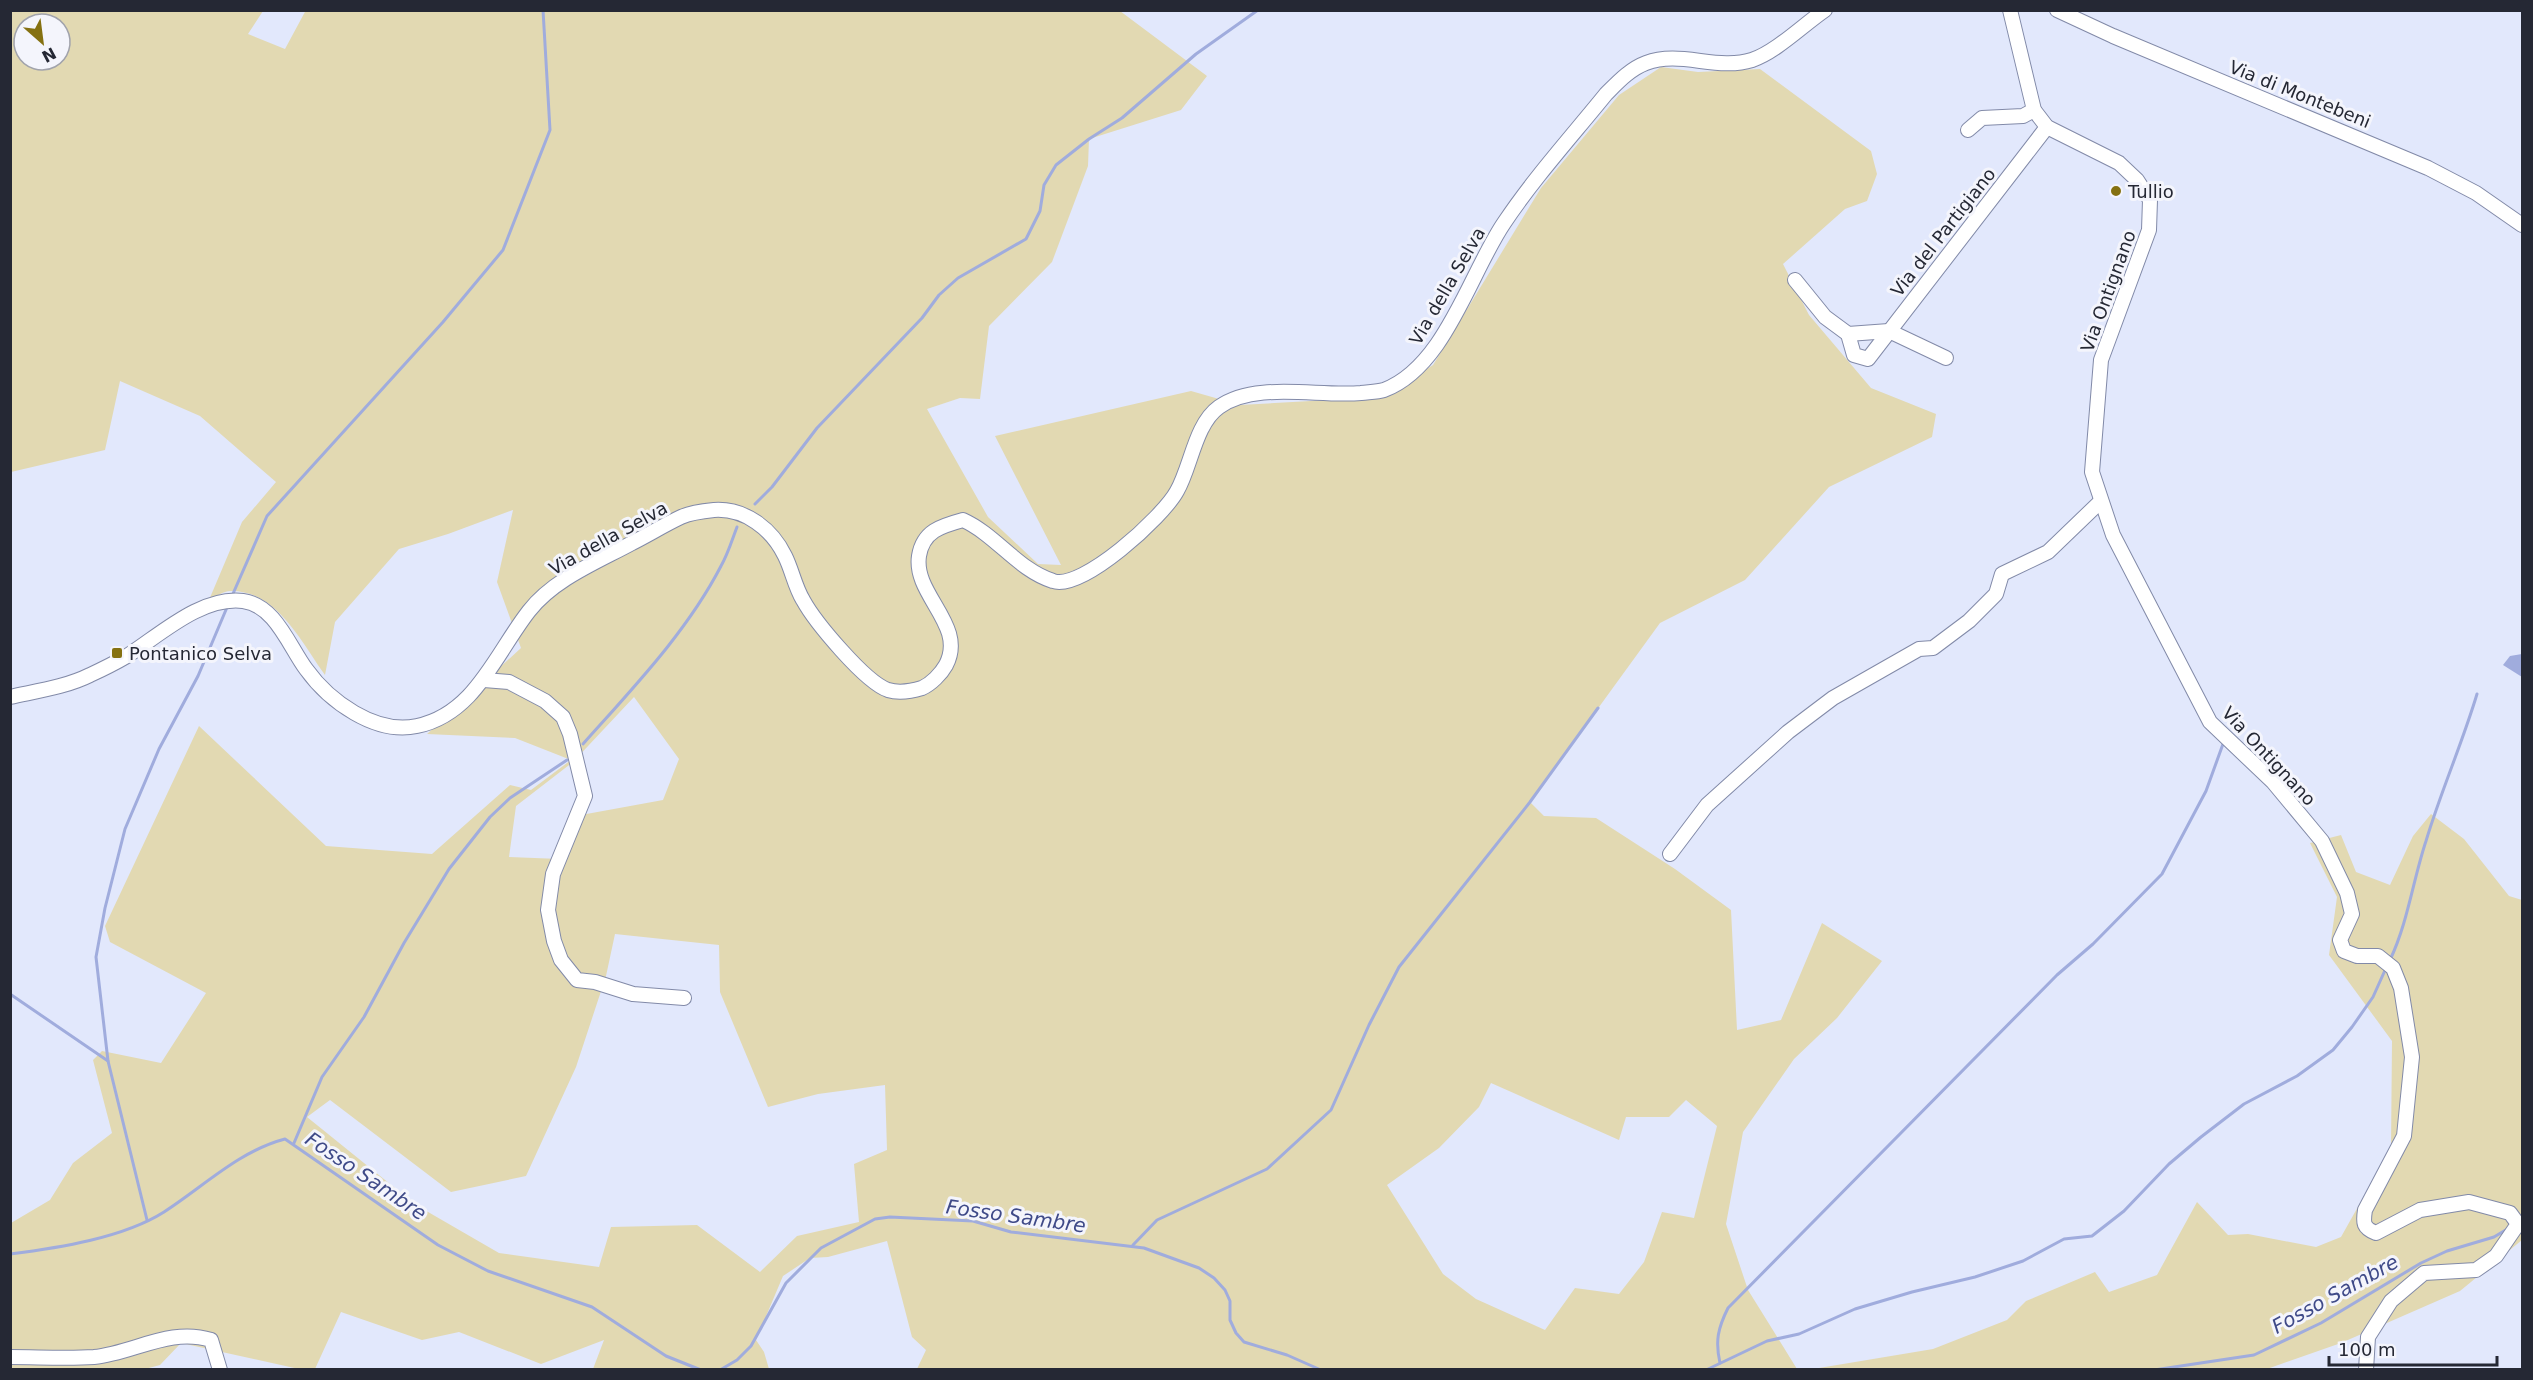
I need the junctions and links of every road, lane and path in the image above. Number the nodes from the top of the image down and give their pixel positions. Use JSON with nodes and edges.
{"nodes":[{"id":1,"x":1825,"y":10,"type":"edge"},
{"id":2,"x":2010,"y":10,"type":"edge"},
{"id":3,"x":2057,"y":10,"type":"edge"},
{"id":4,"x":2034,"y":110,"type":"junction"},
{"id":5,"x":2048,"y":127,"type":"junction"},
{"id":6,"x":1968,"y":130,"type":"dead end"},
{"id":7,"x":2523,"y":225,"type":"edge"},
{"id":8,"x":1795,"y":280,"type":"dead end"},
{"id":9,"x":1889,"y":331,"type":"junction"},
{"id":10,"x":1848,"y":334,"type":"junction"},
{"id":11,"x":1946,"y":358,"type":"dead end"},
{"id":12,"x":2101,"y":501,"type":"junction"},
{"id":13,"x":484,"y":680,"type":"junction"},
{"id":14,"x":10,"y":697,"type":"edge"},
{"id":15,"x":1670,"y":854,"type":"dead end"},
{"id":16,"x":684,"y":998,"type":"dead end"},
{"id":17,"x":10,"y":1357,"type":"edge"},
{"id":18,"x":220,"y":1370,"type":"edge"},
{"id":19,"x":2366,"y":1370,"type":"edge"}],
"edges":[{"from":1,"to":13,"type":"street","name":"Via della Selva"},
{"from":2,"to":4,"type":"street","name":"Via Ontignano"},
{"from":3,"to":7,"type":"street","name":"Via di Montebeni"},
{"from":4,"to":5,"type":"street","name":"Via Ontignano"},
{"from":4,"to":6,"type":"street"},
{"from":5,"to":9,"type":"street","name":"Via del Partigiano"},
{"from":5,"to":12,"type":"street","name":"Via Ontignano"},
{"from":8,"to":10,"type":"street"},
{"from":9,"to":10,"type":"street"},
{"from":9,"to":10,"type":"street","name":"Via del Partigiano"},
{"from":9,"to":11,"type":"street"},
{"from":12,"to":15,"type":"street"},
{"from":12,"to":19,"type":"street","name":"Via Ontignano"},
{"from":13,"to":14,"type":"street","name":"Via della Selva"},
{"from":13,"to":16,"type":"street"},
{"from":17,"to":18,"type":"street"}]}
